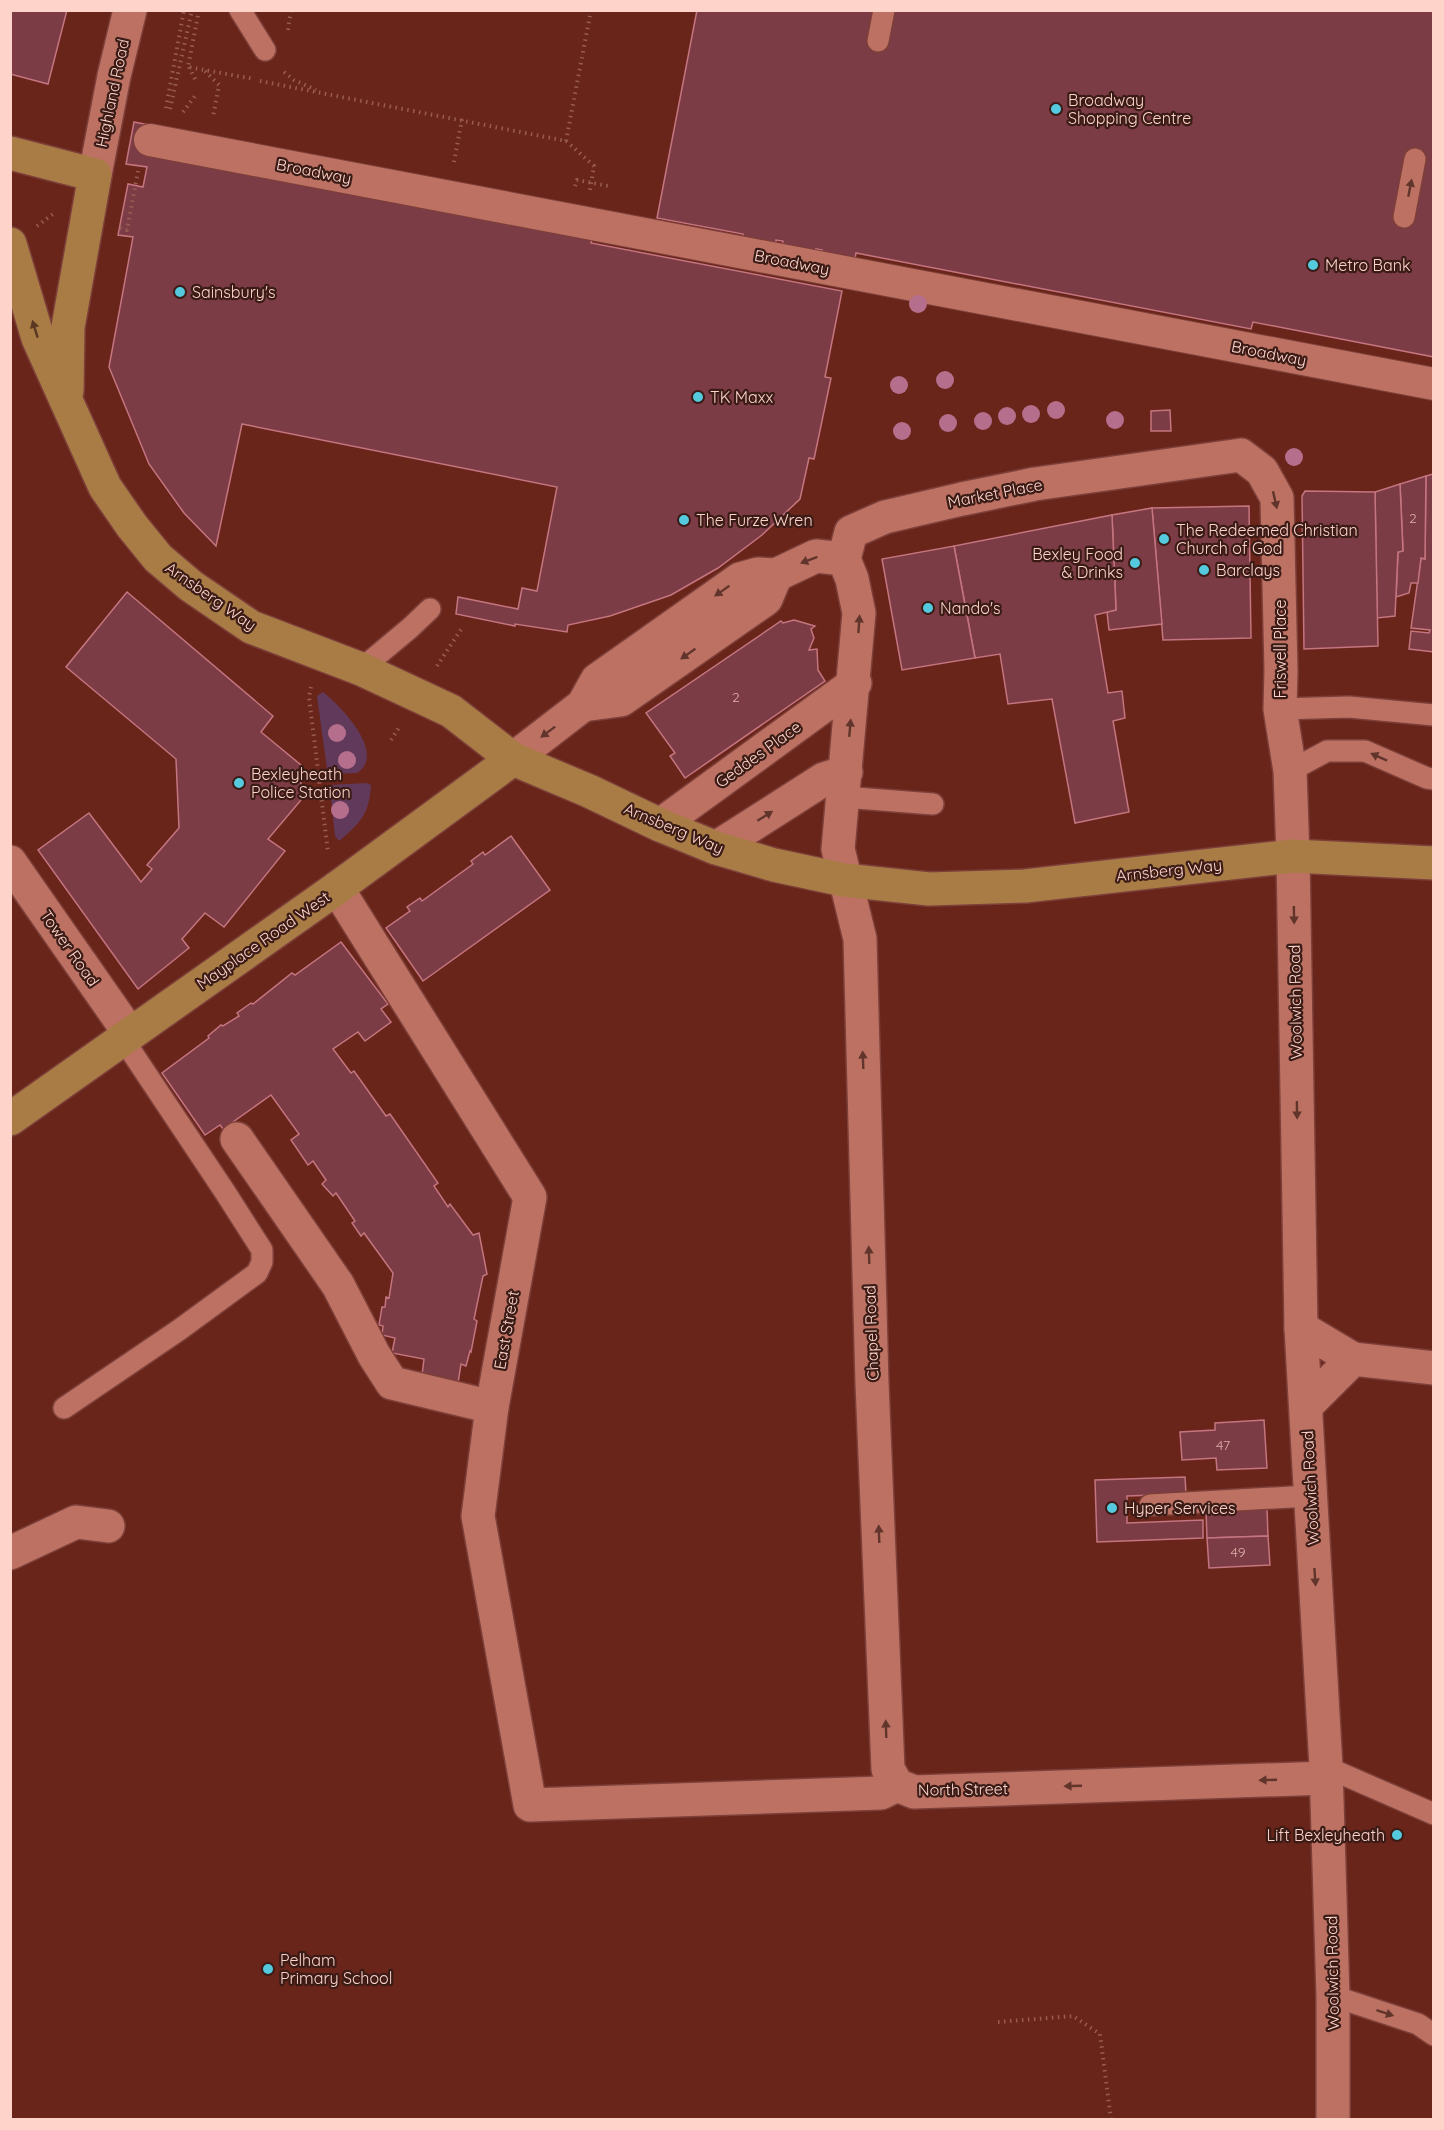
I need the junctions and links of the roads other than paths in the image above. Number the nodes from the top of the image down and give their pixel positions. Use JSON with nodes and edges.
{"nodes":[{"id":1,"x":130,"y":10,"type":"edge"},
{"id":2,"x":884,"y":10,"type":"edge"},
{"id":3,"x":244,"y":13,"type":"edge"},
{"id":4,"x":878,"y":41,"type":"dead end"},
{"id":5,"x":261,"y":59,"type":"road end"},
{"id":6,"x":145,"y":152,"type":"road end"},
{"id":7,"x":10,"y":153,"type":"edge"},
{"id":8,"x":1415,"y":159,"type":"dead end"},
{"id":9,"x":95,"y":175,"type":"junction"},
{"id":10,"x":1404,"y":217,"type":"dead end"},
{"id":11,"x":10,"y":244,"type":"edge"},
{"id":12,"x":1434,"y":384,"type":"edge"},
{"id":13,"x":67,"y":401,"type":"junction"},
{"id":14,"x":1241,"y":455,"type":"joint"},
{"id":15,"x":844,"y":559,"type":"junction"},
{"id":16,"x":430,"y":609,"type":"dead end"},
{"id":17,"x":361,"y":669,"type":"junction"},
{"id":18,"x":855,"y":683,"type":"junction"},
{"id":19,"x":1280,"y":709,"type":"junction"},
{"id":20,"x":1434,"y":716,"type":"edge"},
{"id":21,"x":513,"y":759,"type":"junction"},
{"id":22,"x":1290,"y":771,"type":"junction"},
{"id":23,"x":1434,"y":779,"type":"edge"},
{"id":24,"x":845,"y":785,"type":"junction"},
{"id":25,"x":933,"y":804,"type":"dead end"},
{"id":26,"x":660,"y":825,"type":"junction"},
{"id":27,"x":716,"y":848,"type":"junction"},
{"id":28,"x":1293,"y":856,"type":"junction"},
{"id":29,"x":10,"y":862,"type":"edge"},
{"id":30,"x":1434,"y":862,"type":"edge"},
{"id":31,"x":844,"y":880,"type":"junction"},
{"id":32,"x":341,"y":896,"type":"junction"},
{"id":33,"x":126,"y":1037,"type":"junction"},
{"id":34,"x":10,"y":1119,"type":"edge"},
{"id":35,"x":237,"y":1139,"type":"dead end"},
{"id":36,"x":1301,"y":1328,"type":"junction"},
{"id":37,"x":1353,"y":1359,"type":"junction"},
{"id":38,"x":1434,"y":1368,"type":"edge"},
{"id":39,"x":1307,"y":1405,"type":"junction"},
{"id":40,"x":492,"y":1407,"type":"junction"},
{"id":41,"x":64,"y":1408,"type":"dead end"},
{"id":42,"x":1309,"y":1496,"type":"junction"},
{"id":43,"x":1150,"y":1505,"type":"dead end"},
{"id":44,"x":108,"y":1526,"type":"dead end"},
{"id":45,"x":10,"y":1553,"type":"edge"},
{"id":46,"x":1327,"y":1772,"type":"junction"},
{"id":47,"x":897,"y":1785,"type":"junction"},
{"id":48,"x":530,"y":1804,"type":"joint"},
{"id":49,"x":1434,"y":1814,"type":"edge"},
{"id":50,"x":1333,"y":1996,"type":"junction"},
{"id":51,"x":1434,"y":2035,"type":"edge"},
{"id":52,"x":1333,"y":2120,"type":"edge"}],
"edges":[{"from":1,"to":9,"type":"street","name":"Highland Road"},
{"from":2,"to":4,"type":"lane"},
{"from":3,"to":5,"type":"lane"},
{"from":6,"to":12,"type":"street","name":"Broadway"},
{"from":7,"to":9,"type":"main road"},
{"from":10,"to":8,"type":"lane","one_way":true},
{"from":9,"to":13,"type":"main road","name":"Arnsberg Way"},
{"from":13,"to":11,"type":"main road","name":"Arnsberg Way","one_way":true},
{"from":13,"to":17,"type":"main road","name":"Arnsberg Way"},
{"from":14,"to":15,"type":"street","name":"Market Place"},
{"from":14,"to":19,"type":"street","name":"Friswell Place","one_way":true},
{"from":18,"to":15,"type":"street","one_way":true},
{"from":15,"to":21,"type":"street","one_way":true},
{"from":16,"to":17,"type":"lane"},
{"from":17,"to":21,"type":"main road","name":"Arnsberg Way"},
{"from":24,"to":18,"type":"street","one_way":true},
{"from":18,"to":26,"type":"street","name":"Geddes Place"},
{"from":19,"to":20,"type":"lane"},
{"from":19,"to":22,"type":"street","name":"Friswell Place"},
{"from":21,"to":26,"type":"main road","name":"Arnsberg Way"},
{"from":21,"to":32,"type":"main road","name":"Mayplace Road West"},
{"from":23,"to":22,"type":"lane","one_way":true},
{"from":22,"to":28,"type":"street","name":"Friswell Place"},
{"from":24,"to":25,"type":"lane"},
{"from":27,"to":24,"type":"street","one_way":true},
{"from":24,"to":31,"type":"street"},
{"from":26,"to":27,"type":"main road","name":"Arnsberg Way"},
{"from":27,"to":31,"type":"main road","name":"Arnsberg Way"},
{"from":28,"to":30,"type":"main road","name":"Arnsberg Way"},
{"from":28,"to":31,"type":"main road","name":"Arnsberg Way"},
{"from":28,"to":36,"type":"street","name":"Woolwich Road","one_way":true},
{"from":29,"to":33,"type":"street","name":"Tower Road"},
{"from":47,"to":31,"type":"street","name":"Chapel Road","one_way":true},
{"from":32,"to":33,"type":"main road","name":"Mayplace Road West"},
{"from":32,"to":40,"type":"street","name":"East Street"},
{"from":33,"to":34,"type":"main road","name":"Mayplace Road West"},
{"from":33,"to":41,"type":"lane"},
{"from":35,"to":40,"type":"street"},
{"from":36,"to":37,"type":"street"},
{"from":36,"to":39,"type":"street","name":"Woolwich Road"},
{"from":37,"to":38,"type":"street"},
{"from":37,"to":39,"type":"street"},
{"from":39,"to":42,"type":"street","name":"Woolwich Road"},
{"from":40,"to":48,"type":"street","name":"East Street"},
{"from":42,"to":43,"type":"lane"},
{"from":42,"to":46,"type":"street","name":"Woolwich Road","one_way":true},
{"from":44,"to":45,"type":"street"},
{"from":46,"to":47,"type":"street","name":"North Street","one_way":true},
{"from":46,"to":49,"type":"lane"},
{"from":46,"to":50,"type":"street","name":"Woolwich Road"},
{"from":47,"to":48,"type":"street","name":"North Street"},
{"from":50,"to":51,"type":"lane","one_way":true},
{"from":50,"to":52,"type":"street","name":"Woolwich Road"}]}
